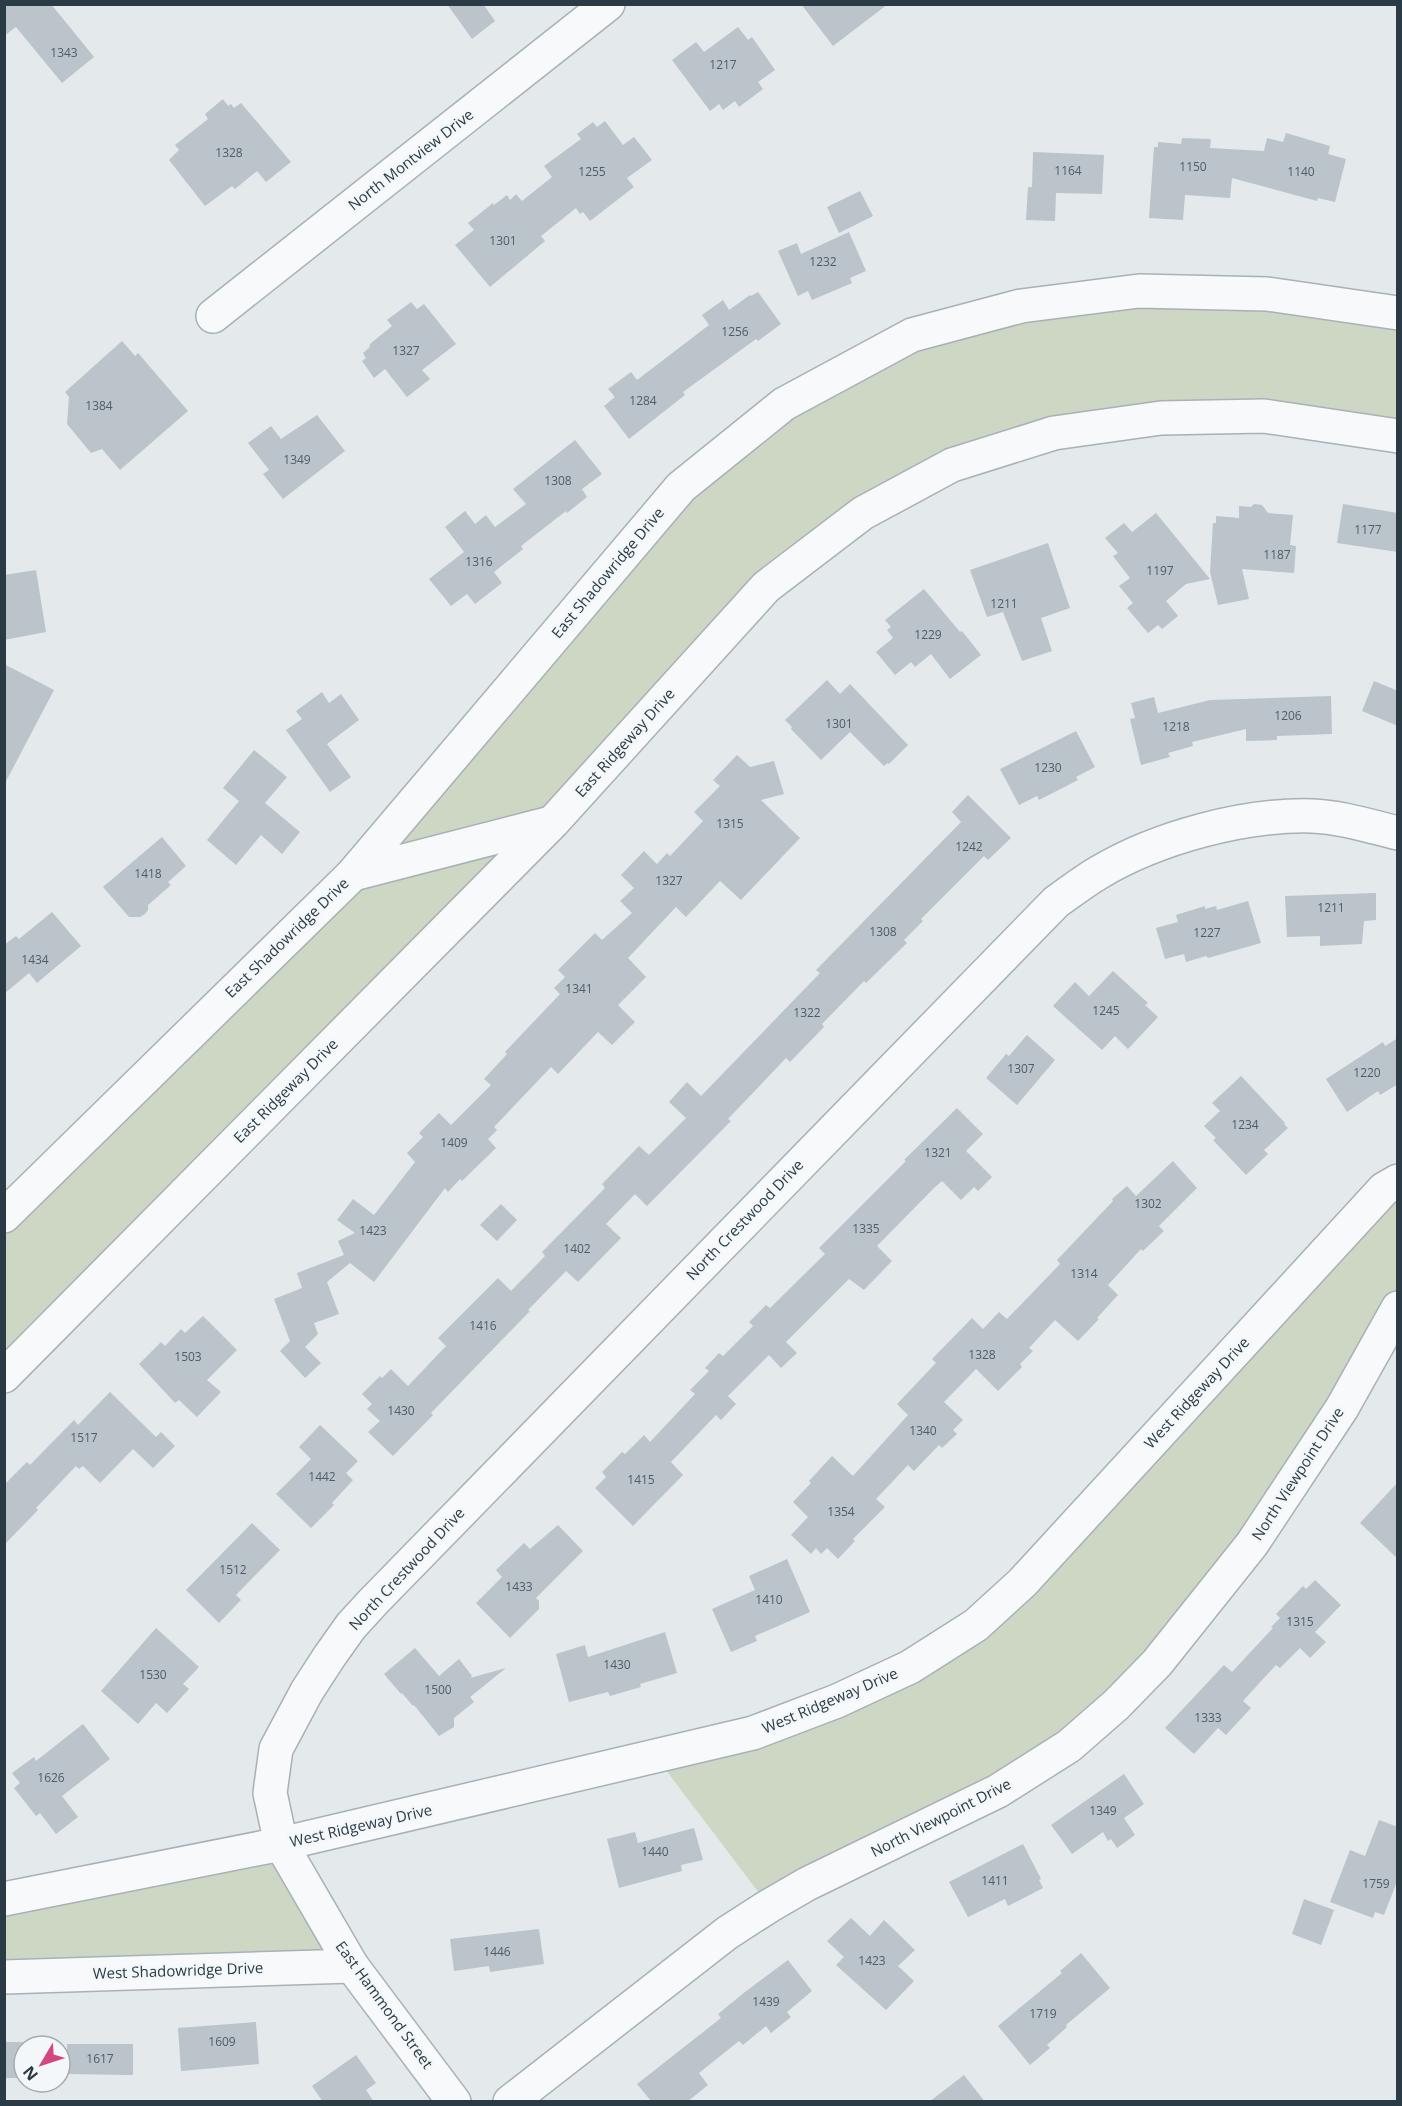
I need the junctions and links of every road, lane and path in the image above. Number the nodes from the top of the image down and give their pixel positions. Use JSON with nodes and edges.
{"nodes":[{"id":1,"x":608,"y":4,"type":"edge"},
{"id":2,"x":1398,"y":314,"type":"edge"},
{"id":3,"x":213,"y":316,"type":"dead end"},
{"id":4,"x":1398,"y":436,"type":"edge"},
{"id":5,"x":553,"y":822,"type":"junction"},
{"id":6,"x":1398,"y":833,"type":"edge"},
{"id":7,"x":353,"y":874,"type":"junction"},
{"id":8,"x":1398,"y":1181,"type":"edge"},
{"id":9,"x":4,"y":1216,"type":"edge"},
{"id":10,"x":1398,"y":1308,"type":"edge"},
{"id":11,"x":4,"y":1376,"type":"edge"},
{"id":12,"x":281,"y":1845,"type":"junction"},
{"id":13,"x":4,"y":1899,"type":"edge"},
{"id":14,"x":351,"y":1966,"type":"junction"},
{"id":15,"x":4,"y":1977,"type":"edge"},
{"id":16,"x":454,"y":2102,"type":"edge"},
{"id":17,"x":510,"y":2102,"type":"edge"}],
"edges":[{"from":1,"to":3,"type":"street","name":"North Montview Drive"},
{"from":2,"to":7,"type":"street","name":"East Shadowridge Drive"},
{"from":4,"to":5,"type":"street","name":"East Ridgeway Drive"},
{"from":5,"to":7,"type":"street"},
{"from":5,"to":11,"type":"street","name":"East Ridgeway Drive"},
{"from":6,"to":12,"type":"street","name":"North Crestwood Drive"},
{"from":7,"to":9,"type":"street","name":"East Shadowridge Drive"},
{"from":8,"to":12,"type":"street","name":"West Ridgeway Drive"},
{"from":10,"to":17,"type":"street","name":"North Viewpoint Drive"},
{"from":12,"to":13,"type":"street","name":"West Ridgeway Drive"},
{"from":12,"to":14,"type":"street","name":"East Hammond Street"},
{"from":14,"to":15,"type":"street","name":"West Shadowridge Drive"},
{"from":14,"to":16,"type":"street","name":"East Hammond Street"}]}
